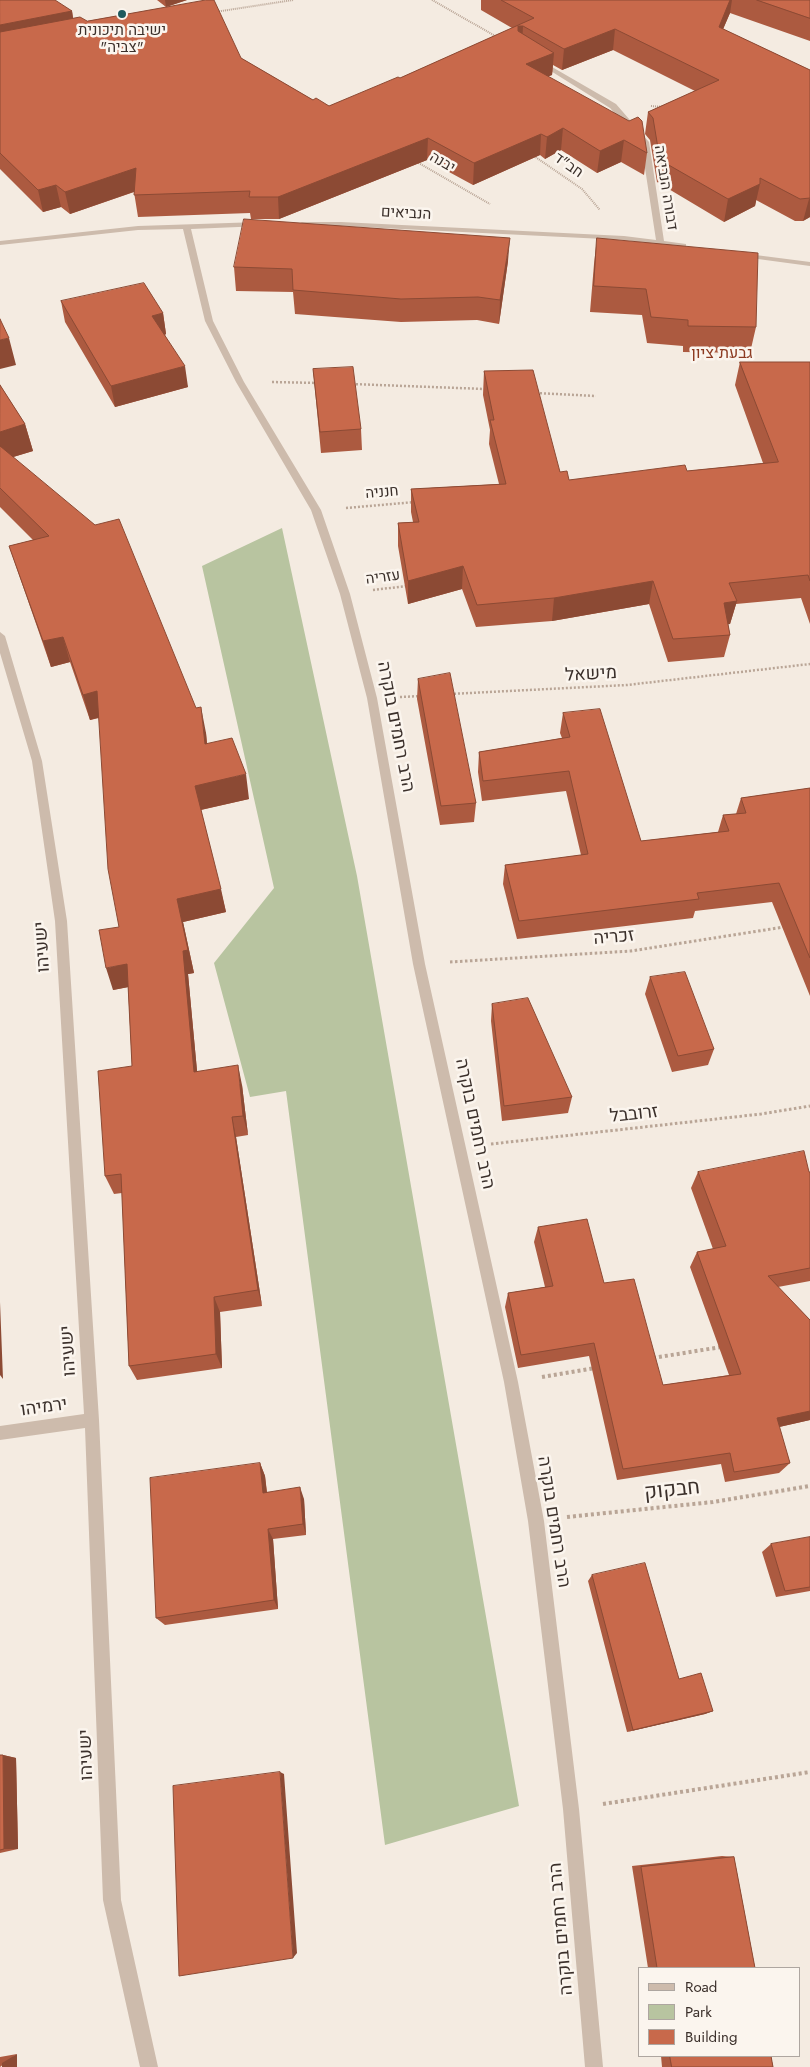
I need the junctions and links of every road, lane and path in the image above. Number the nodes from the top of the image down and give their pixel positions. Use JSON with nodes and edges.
{"nodes":[{"id":1,"x":293,"y":0,"type":"edge"},
{"id":2,"x":432,"y":0,"type":"edge"},
{"id":3,"x":207,"y":13,"type":"edge"},
{"id":4,"x":520,"y":50,"type":"joint"},
{"id":5,"x":613,"y":106,"type":"junction"},
{"id":6,"x":670,"y":107,"type":"edge"},
{"id":7,"x":531,"y":154,"type":"edge"},
{"id":8,"x":407,"y":156,"type":"edge"},
{"id":9,"x":264,"y":224,"type":"edge"},
{"id":10,"x":293,"y":224,"type":"edge"},
{"id":11,"x":186,"y":225,"type":"junction"},
{"id":12,"x":516,"y":233,"type":"junction"},
{"id":13,"x":624,"y":238,"type":"junction"},
{"id":14,"x":0,"y":243,"type":"edge"},
{"id":15,"x":660,"y":243,"type":"junction"},
{"id":16,"x":688,"y":247,"type":"edge"},
{"id":17,"x":735,"y":254,"type":"edge"},
{"id":18,"x":810,"y":264,"type":"edge"},
{"id":19,"x":240,"y":382,"type":"junction"},
{"id":20,"x":326,"y":383,"type":"edge"},
{"id":21,"x":345,"y":384,"type":"edge"},
{"id":22,"x":490,"y":390,"type":"edge"},
{"id":23,"x":528,"y":392,"type":"edge"},
{"id":24,"x":596,"y":396,"type":"dead end"},
{"id":25,"x":422,"y":502,"type":"edge"},
{"id":26,"x":316,"y":510,"type":"junction"},
{"id":27,"x":411,"y":586,"type":"edge"},
{"id":28,"x":345,"y":594,"type":"junction"},
{"id":29,"x":0,"y":636,"type":"edge"},
{"id":30,"x":810,"y":664,"type":"edge"},
{"id":31,"x":431,"y":695,"type":"edge"},
{"id":32,"x":441,"y":695,"type":"edge"},
{"id":33,"x":372,"y":698,"type":"junction"},
{"id":34,"x":791,"y":926,"type":"edge"},
{"id":35,"x":419,"y":964,"type":"junction"},
{"id":36,"x":810,"y":1106,"type":"edge"},
{"id":37,"x":460,"y":1148,"type":"junction"},
{"id":38,"x":723,"y":1346,"type":"edge"},
{"id":39,"x":646,"y":1359,"type":"edge"},
{"id":40,"x":598,"y":1368,"type":"edge"},
{"id":41,"x":511,"y":1382,"type":"junction"},
{"id":42,"x":92,"y":1420,"type":"junction"},
{"id":43,"x":0,"y":1433,"type":"edge"},
{"id":44,"x":810,"y":1486,"type":"edge"},
{"id":45,"x":536,"y":1521,"type":"junction"},
{"id":46,"x":810,"y":1772,"type":"edge"},
{"id":47,"x":571,"y":1809,"type":"junction"},
{"id":48,"x":149,"y":2067,"type":"edge"},
{"id":49,"x":594,"y":2067,"type":"edge"}],
"edges":[{"from":1,"to":3,"type":"path"},
{"from":2,"to":4,"type":"path"},
{"from":4,"to":5,"type":"street","name":"דבורה הנביאה"},
{"from":5,"to":6,"type":"path"},
{"from":5,"to":15,"type":"street","name":"דבורה הנביאה"},
{"from":7,"to":13,"type":"path","name":"חב\"ד"},
{"from":8,"to":12,"type":"path","name":"יבנה"},
{"from":9,"to":11,"type":"street"},
{"from":10,"to":12,"type":"street","name":"הנביאים"},
{"from":11,"to":14,"type":"street"},
{"from":11,"to":19,"type":"street","name":"הרב רחמים בוקרה"},
{"from":12,"to":13,"type":"street","name":"הנביאים"},
{"from":13,"to":15,"type":"street","name":"הנביאים"},
{"from":15,"to":16,"type":"street","name":"הנביאים"},
{"from":17,"to":18,"type":"street"},
{"from":19,"to":20,"type":"path"},
{"from":19,"to":26,"type":"street","name":"הרב רחמים בוקרה"},
{"from":21,"to":22,"type":"path"},
{"from":23,"to":24,"type":"path"},
{"from":25,"to":26,"type":"path","name":"חנניה"},
{"from":26,"to":28,"type":"street","name":"הרב רחמים בוקרה"},
{"from":27,"to":28,"type":"path","name":"עזריה"},
{"from":28,"to":33,"type":"street","name":"הרב רחמים בוקרה"},
{"from":29,"to":42,"type":"street","name":"ישעיהו"},
{"from":30,"to":32,"type":"path","name":"מישאל"},
{"from":31,"to":33,"type":"path"},
{"from":33,"to":35,"type":"street","name":"הרב רחמים בוקרה"},
{"from":34,"to":35,"type":"path","name":"זכריה"},
{"from":35,"to":37,"type":"street","name":"הרב רחמים בוקרה"},
{"from":36,"to":37,"type":"path","name":"זרובבל"},
{"from":37,"to":41,"type":"street","name":"הרב רחמים בוקרה"},
{"from":38,"to":39,"type":"path"},
{"from":40,"to":41,"type":"path"},
{"from":41,"to":45,"type":"street","name":"הרב רחמים בוקרה"},
{"from":42,"to":43,"type":"street","name":"ירמיהו"},
{"from":42,"to":48,"type":"street","name":"ישעיהו"},
{"from":44,"to":45,"type":"path","name":"חבקוק"},
{"from":45,"to":47,"type":"street","name":"הרב רחמים בוקרה"},
{"from":46,"to":47,"type":"path"},
{"from":47,"to":49,"type":"street","name":"הרב רחמים בוקרה"}]}
